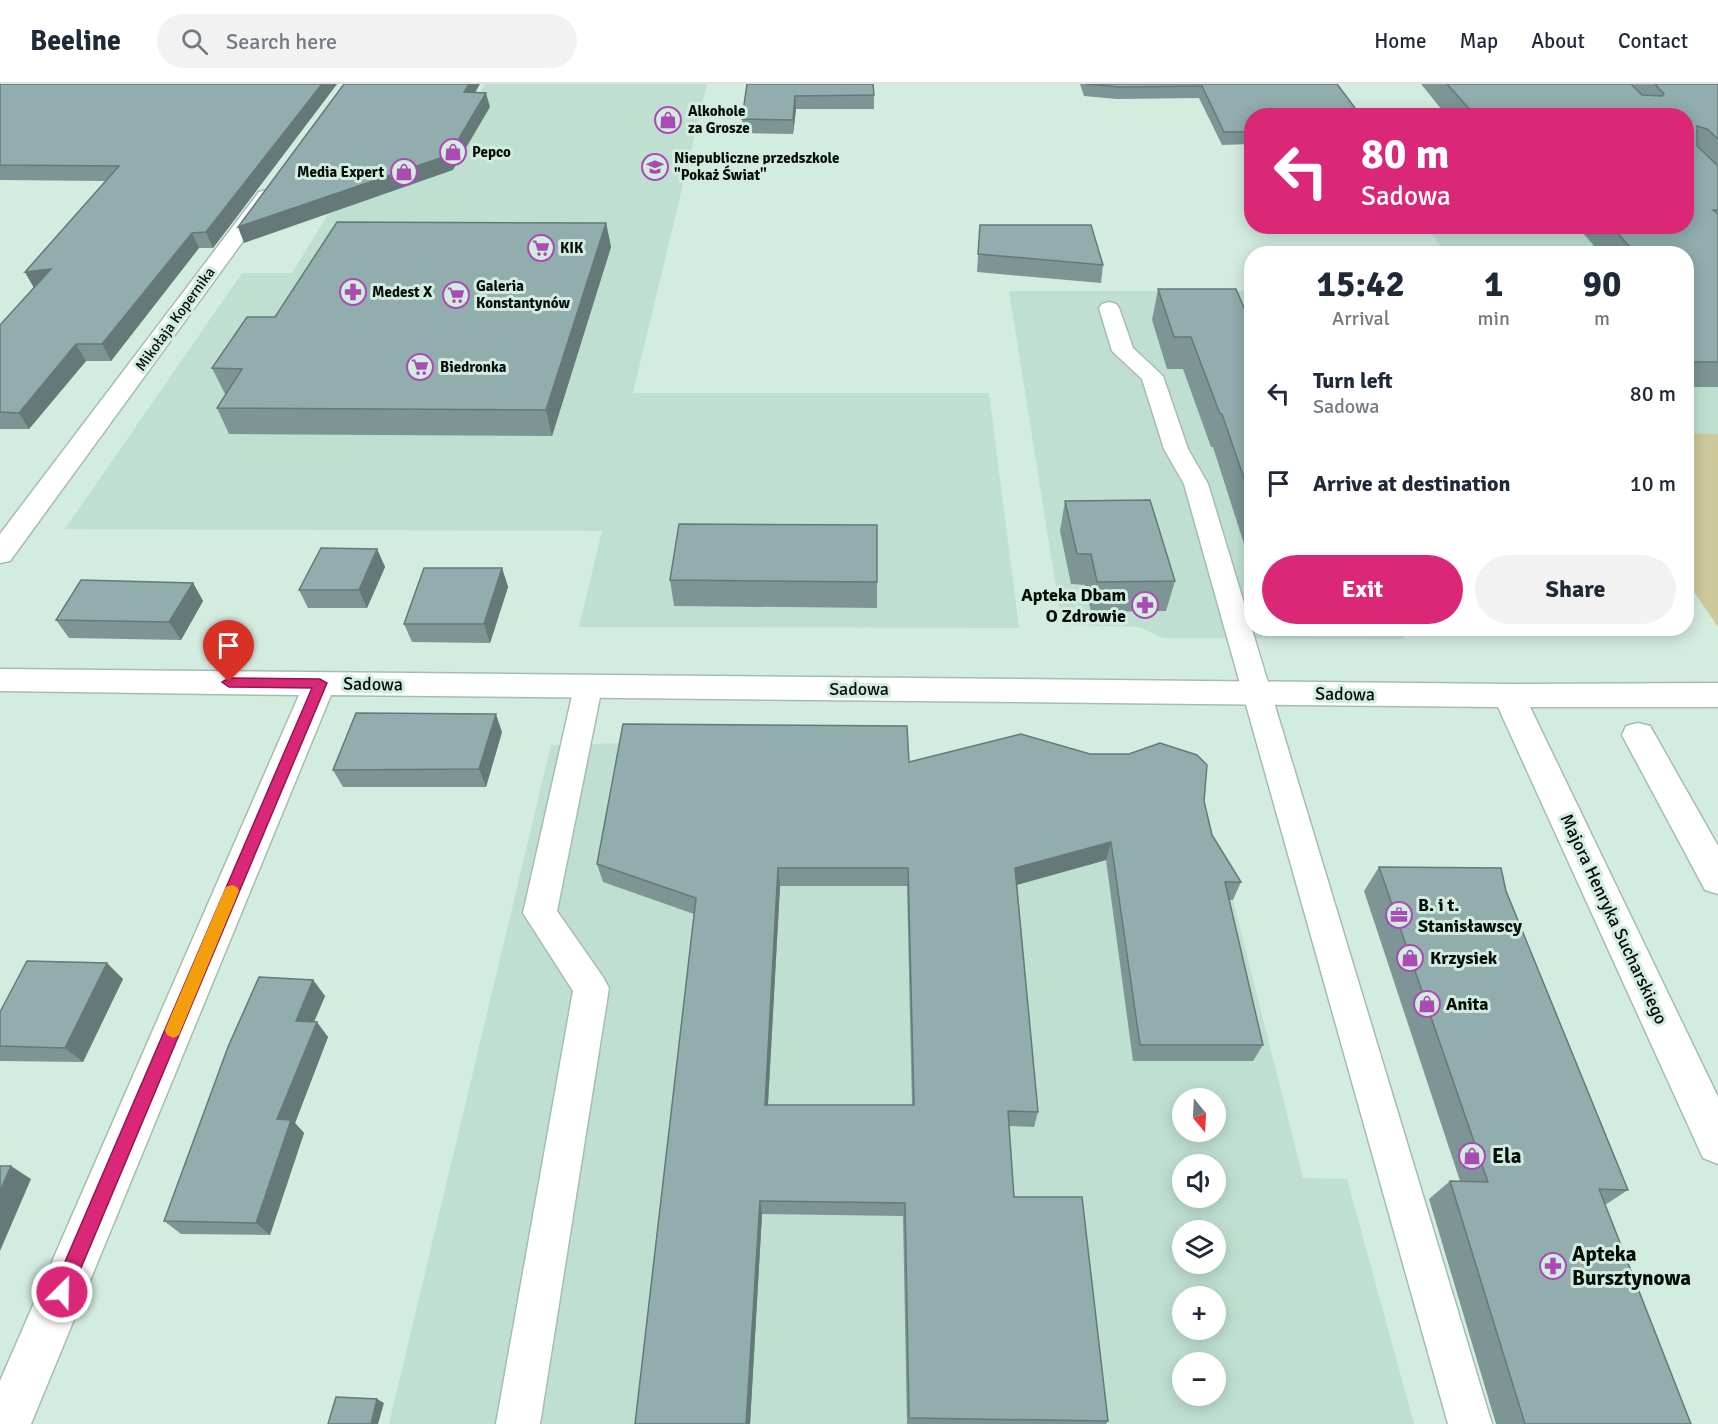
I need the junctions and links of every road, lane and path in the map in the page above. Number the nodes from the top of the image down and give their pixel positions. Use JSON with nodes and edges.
{"nodes":[{"id":1,"x":279,"y":178,"type":"edge"},
{"id":2,"x":1109,"y":308,"type":"dead end"},
{"id":3,"x":0,"y":554,"type":"edge"},
{"id":4,"x":0,"y":680,"type":"edge"},
{"id":5,"x":320,"y":683,"type":"junction"},
{"id":6,"x":588,"y":687,"type":"junction"},
{"id":7,"x":1256,"y":692,"type":"junction"},
{"id":8,"x":1718,"y":695,"type":"edge"},
{"id":9,"x":1509,"y":696,"type":"junction"},
{"id":10,"x":1638,"y":735,"type":"dead end"},
{"id":11,"x":1718,"y":879,"type":"edge"},
{"id":12,"x":1718,"y":1143,"type":"edge"},
{"id":13,"x":6,"y":1424,"type":"edge"},
{"id":14,"x":518,"y":1424,"type":"edge"},
{"id":15,"x":1470,"y":1424,"type":"edge"}],
"edges":[{"from":1,"to":3,"type":"street","name":"Mikołaja Kopernika"},
{"from":2,"to":7,"type":"lane"},
{"from":4,"to":5,"type":"street","name":"Sadowa"},
{"from":5,"to":6,"type":"street","name":"Sadowa"},
{"from":5,"to":13,"type":"street"},
{"from":6,"to":7,"type":"street","name":"Sadowa"},
{"from":6,"to":14,"type":"lane"},
{"from":7,"to":9,"type":"street","name":"Sadowa"},
{"from":7,"to":15,"type":"lane"},
{"from":8,"to":9,"type":"street","name":"Sadowa"},
{"from":9,"to":12,"type":"street","name":"Majora Henryka Sucharskiego"},
{"from":10,"to":11,"type":"street"}]}
